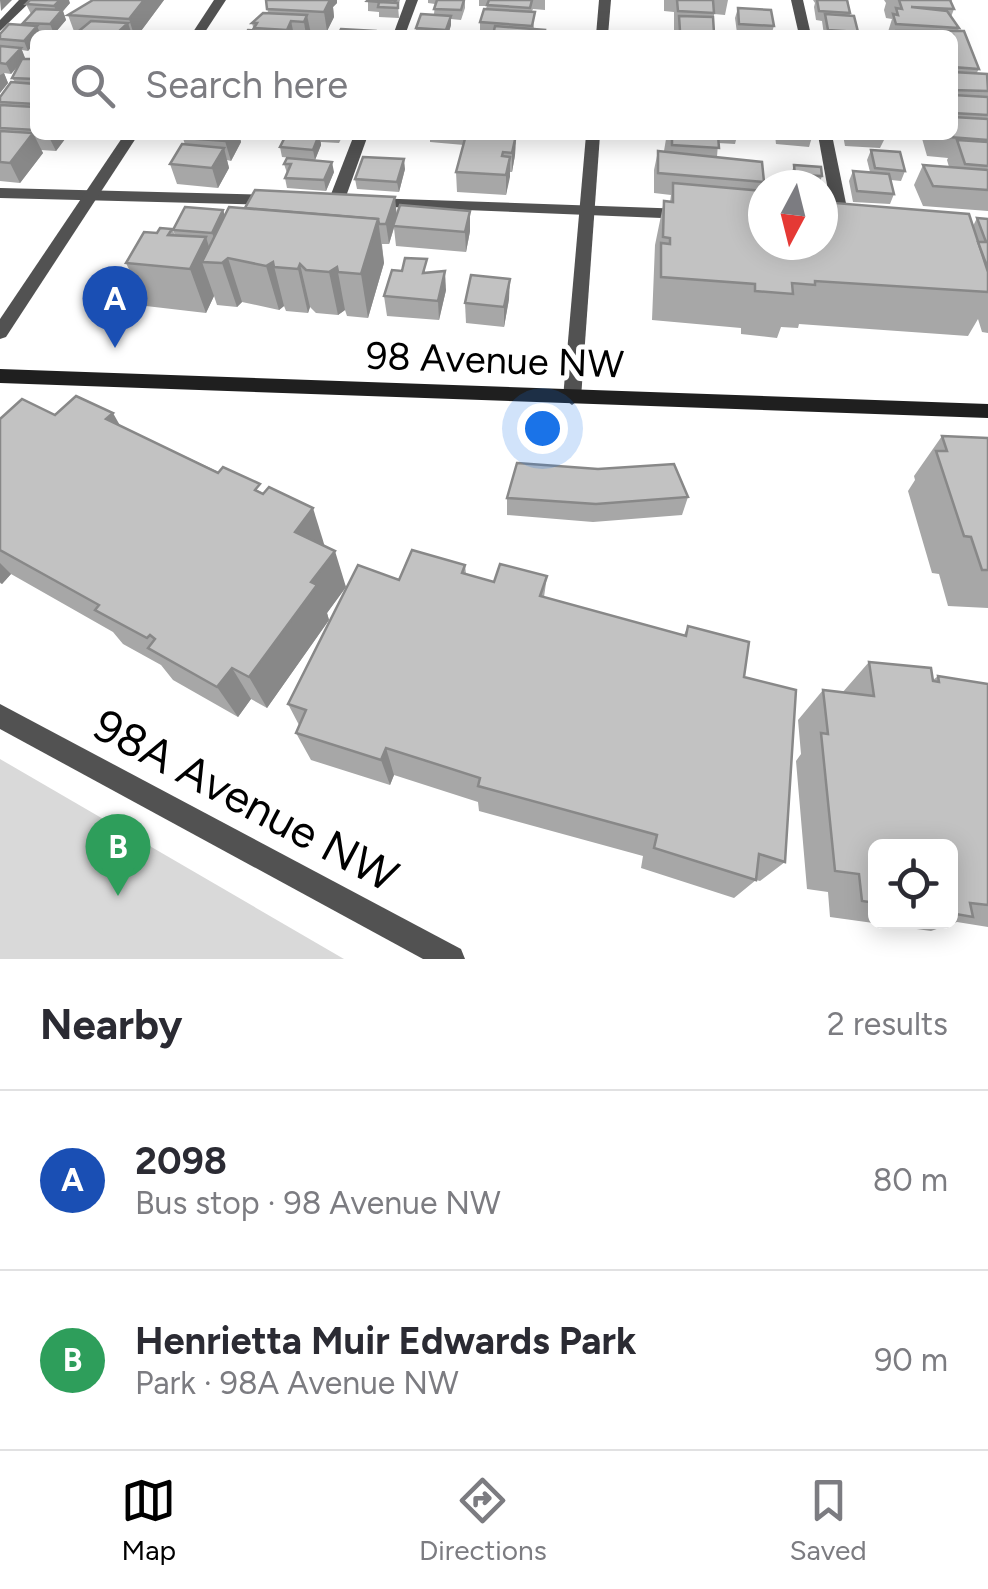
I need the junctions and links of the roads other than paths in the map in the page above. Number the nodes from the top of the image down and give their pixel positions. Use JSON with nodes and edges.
{"nodes":[{"id":1,"x":26,"y":0,"type":"edge"},
{"id":2,"x":220,"y":0,"type":"edge"},
{"id":3,"x":412,"y":0,"type":"edge"},
{"id":4,"x":604,"y":0,"type":"edge"},
{"id":5,"x":798,"y":0,"type":"edge"},
{"id":6,"x":0,"y":28,"type":"edge"},
{"id":7,"x":200,"y":30,"type":"edge"},
{"id":8,"x":401,"y":30,"type":"edge"},
{"id":9,"x":602,"y":30,"type":"edge"},
{"id":10,"x":803,"y":30,"type":"edge"},
{"id":11,"x":128,"y":140,"type":"edge"},
{"id":12,"x":360,"y":140,"type":"edge"},
{"id":13,"x":594,"y":140,"type":"edge"},
{"id":14,"x":825,"y":140,"type":"edge"},
{"id":15,"x":0,"y":194,"type":"edge"},
{"id":16,"x":92,"y":195,"type":"junction"},
{"id":17,"x":298,"y":201,"type":"edge"},
{"id":18,"x":317,"y":202,"type":"edge"},
{"id":19,"x":336,"y":202,"type":"junction"},
{"id":20,"x":587,"y":212,"type":"junction"},
{"id":21,"x":704,"y":215,"type":"edge"},
{"id":22,"x":841,"y":218,"type":"joint"},
{"id":23,"x":860,"y":219,"type":"edge"},
{"id":24,"x":0,"y":333,"type":"edge"},
{"id":25,"x":0,"y":376,"type":"edge"},
{"id":26,"x":572,"y":398,"type":"junction"},
{"id":27,"x":988,"y":411,"type":"edge"},
{"id":28,"x":0,"y":716,"type":"edge"},
{"id":29,"x":451,"y":959,"type":"edge"}],
"edges":[{"from":1,"to":6,"type":"street"},
{"from":2,"to":7,"type":"street"},
{"from":3,"to":8,"type":"street"},
{"from":4,"to":9,"type":"street"},
{"from":5,"to":10,"type":"street"},
{"from":11,"to":16,"type":"street"},
{"from":12,"to":19,"type":"street"},
{"from":13,"to":20,"type":"street"},
{"from":14,"to":22,"type":"street"},
{"from":15,"to":16,"type":"street"},
{"from":16,"to":17,"type":"street"},
{"from":16,"to":24,"type":"street"},
{"from":18,"to":19,"type":"street"},
{"from":19,"to":20,"type":"street"},
{"from":20,"to":21,"type":"street"},
{"from":20,"to":26,"type":"street"},
{"from":22,"to":23,"type":"street"},
{"from":25,"to":26,"type":"main road","name":"98 Avenue NW"},
{"from":26,"to":27,"type":"main road","name":"98 Avenue NW"},
{"from":28,"to":29,"type":"street","name":"98A Avenue NW"}]}
